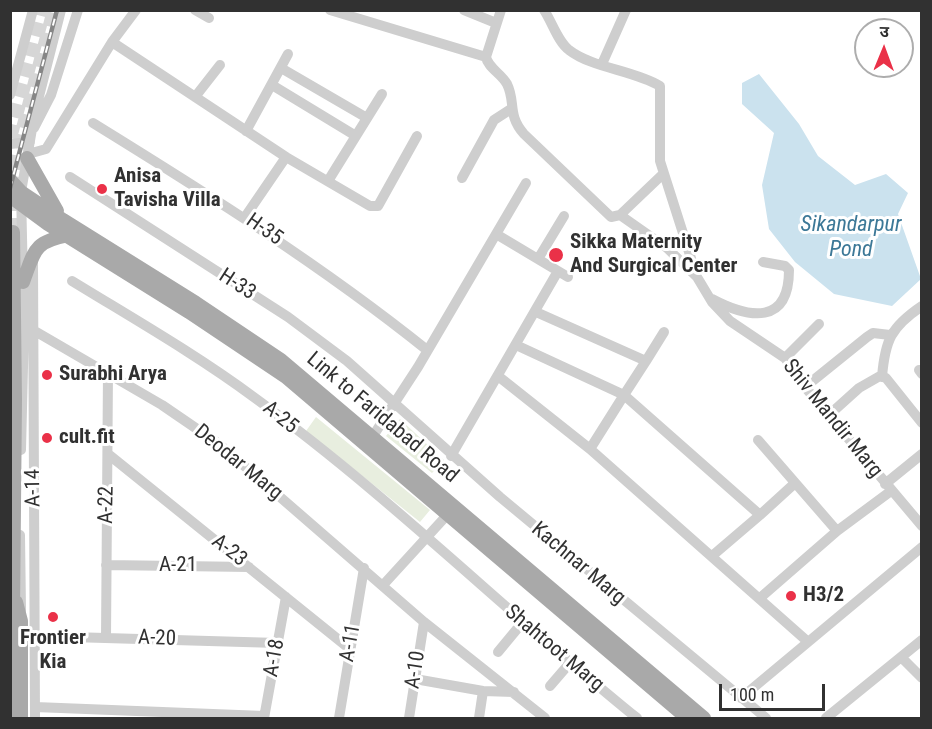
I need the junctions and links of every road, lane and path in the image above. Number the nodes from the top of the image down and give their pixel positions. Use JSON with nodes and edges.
{"nodes":[{"id":1,"x":33,"y":10,"type":"edge"},
{"id":2,"x":61,"y":10,"type":"edge"},
{"id":3,"x":78,"y":10,"type":"edge"},
{"id":4,"x":136,"y":10,"type":"edge"},
{"id":5,"x":195,"y":10,"type":"edge"},
{"id":6,"x":330,"y":10,"type":"edge"},
{"id":7,"x":464,"y":10,"type":"edge"},
{"id":8,"x":501,"y":10,"type":"edge"},
{"id":9,"x":544,"y":10,"type":"edge"},
{"id":10,"x":626,"y":10,"type":"edge"},
{"id":11,"x":359,"y":14,"type":"edge"},
{"id":12,"x":209,"y":18,"type":"dead end"},
{"id":13,"x":496,"y":23,"type":"junction"},
{"id":14,"x":112,"y":42,"type":"junction"},
{"id":15,"x":288,"y":54,"type":"dead end"},
{"id":16,"x":486,"y":57,"type":"junction"},
{"id":17,"x":220,"y":64,"type":"dead end"},
{"id":18,"x":602,"y":64,"type":"junction"},
{"id":19,"x":280,"y":68,"type":"junction"},
{"id":20,"x":272,"y":85,"type":"junction"},
{"id":21,"x":382,"y":94,"type":"dead end"},
{"id":22,"x":10,"y":95,"type":"edge"},
{"id":23,"x":195,"y":97,"type":"junction"},
{"id":24,"x":511,"y":109,"type":"junction"},
{"id":25,"x":367,"y":118,"type":"junction"},
{"id":26,"x":93,"y":123,"type":"dead end"},
{"id":27,"x":246,"y":131,"type":"junction"},
{"id":28,"x":356,"y":136,"type":"junction"},
{"id":29,"x":417,"y":136,"type":"dead end"},
{"id":30,"x":31,"y":137,"type":"junction"},
{"id":31,"x":10,"y":144,"type":"edge"},
{"id":32,"x":27,"y":156,"type":"junction"},
{"id":33,"x":286,"y":157,"type":"junction"},
{"id":34,"x":663,"y":174,"type":"junction"},
{"id":35,"x":70,"y":177,"type":"dead end"},
{"id":36,"x":462,"y":178,"type":"dead end"},
{"id":37,"x":10,"y":180,"type":"edge"},
{"id":38,"x":328,"y":181,"type":"junction"},
{"id":39,"x":526,"y":183,"type":"dead end"},
{"id":40,"x":18,"y":197,"type":"edge"},
{"id":41,"x":620,"y":215,"type":"junction"},
{"id":42,"x":564,"y":216,"type":"dead end"},
{"id":43,"x":245,"y":217,"type":"junction"},
{"id":44,"x":63,"y":220,"type":"junction"},
{"id":45,"x":15,"y":228,"type":"edge"},
{"id":46,"x":496,"y":234,"type":"junction"},
{"id":47,"x":69,"y":235,"type":"junction"},
{"id":48,"x":790,"y":255,"type":"dead end"},
{"id":49,"x":33,"y":256,"type":"junction"},
{"id":50,"x":538,"y":259,"type":"junction"},
{"id":51,"x":763,"y":262,"type":"dead end"},
{"id":52,"x":789,"y":270,"type":"junction"},
{"id":53,"x":697,"y":277,"type":"junction"},
{"id":54,"x":72,"y":281,"type":"dead end"},
{"id":55,"x":23,"y":282,"type":"junction"},
{"id":56,"x":710,"y":298,"type":"junction"},
{"id":57,"x":921,"y":306,"type":"edge"},
{"id":58,"x":536,"y":312,"type":"junction"},
{"id":59,"x":819,"y":324,"type":"dead end"},
{"id":60,"x":33,"y":330,"type":"junction"},
{"id":61,"x":663,"y":332,"type":"dead end"},
{"id":62,"x":890,"y":335,"type":"junction"},
{"id":63,"x":516,"y":345,"type":"junction"},
{"id":64,"x":427,"y":350,"type":"junction"},
{"id":65,"x":785,"y":358,"type":"junction"},
{"id":66,"x":646,"y":361,"type":"junction"},
{"id":67,"x":108,"y":371,"type":"junction"},
{"id":68,"x":498,"y":376,"type":"junction"},
{"id":69,"x":882,"y":377,"type":"junction"},
{"id":70,"x":805,"y":387,"type":"junction"},
{"id":71,"x":624,"y":395,"type":"junction"},
{"id":72,"x":394,"y":404,"type":"junction"},
{"id":73,"x":28,"y":410,"type":"junction"},
{"id":74,"x":829,"y":416,"type":"junction"},
{"id":75,"x":921,"y":423,"type":"edge"},
{"id":76,"x":373,"y":436,"type":"junction"},
{"id":77,"x":758,"y":440,"type":"dead end"},
{"id":78,"x":590,"y":449,"type":"junction"},
{"id":79,"x":108,"y":454,"type":"junction"},
{"id":80,"x":921,"y":454,"type":"edge"},
{"id":81,"x":451,"y":456,"type":"junction"},
{"id":82,"x":19,"y":478,"type":"junction"},
{"id":83,"x":794,"y":484,"type":"junction"},
{"id":84,"x":888,"y":487,"type":"junction"},
{"id":85,"x":12,"y":513,"type":"junction"},
{"id":86,"x":448,"y":514,"type":"junction"},
{"id":87,"x":760,"y":515,"type":"junction"},
{"id":88,"x":921,"y":526,"type":"edge"},
{"id":89,"x":837,"y":531,"type":"junction"},
{"id":90,"x":427,"y":535,"type":"junction"},
{"id":91,"x":921,"y":547,"type":"edge"},
{"id":92,"x":712,"y":556,"type":"junction"},
{"id":93,"x":106,"y":566,"type":"junction"},
{"id":94,"x":249,"y":567,"type":"junction"},
{"id":95,"x":364,"y":568,"type":"junction"},
{"id":96,"x":472,"y":578,"type":"joint"},
{"id":97,"x":384,"y":584,"type":"junction"},
{"id":98,"x":12,"y":589,"type":"edge"},
{"id":99,"x":286,"y":597,"type":"junction"},
{"id":100,"x":760,"y":598,"type":"junction"},
{"id":101,"x":21,"y":621,"type":"junction"},
{"id":102,"x":424,"y":622,"type":"junction"},
{"id":103,"x":522,"y":623,"type":"junction"},
{"id":104,"x":36,"y":636,"type":"junction"},
{"id":105,"x":106,"y":638,"type":"junction"},
{"id":106,"x":921,"y":640,"type":"edge"},
{"id":107,"x":807,"y":641,"type":"junction"},
{"id":108,"x":278,"y":643,"type":"junction"},
{"id":109,"x":350,"y":649,"type":"junction"},
{"id":110,"x":498,"y":652,"type":"dead end"},
{"id":111,"x":901,"y":657,"type":"junction"},
{"id":112,"x":569,"y":664,"type":"junction"},
{"id":113,"x":921,"y":678,"type":"edge"},
{"id":114,"x":414,"y":679,"type":"junction"},
{"id":115,"x":550,"y":686,"type":"dead end"},
{"id":116,"x":483,"y":691,"type":"junction"},
{"id":117,"x":514,"y":692,"type":"junction"},
{"id":118,"x":741,"y":698,"type":"junction"},
{"id":119,"x":35,"y":706,"type":"junction"},
{"id":120,"x":107,"y":714,"type":"edge"},
{"id":121,"x":264,"y":717,"type":"edge"},
{"id":122,"x":12,"y":718,"type":"edge"},
{"id":123,"x":21,"y":718,"type":"edge"},
{"id":124,"x":35,"y":718,"type":"edge"},
{"id":125,"x":339,"y":718,"type":"edge"},
{"id":126,"x":409,"y":718,"type":"edge"},
{"id":127,"x":479,"y":718,"type":"edge"},
{"id":128,"x":545,"y":718,"type":"edge"},
{"id":129,"x":637,"y":718,"type":"edge"},
{"id":130,"x":687,"y":718,"type":"edge"},
{"id":131,"x":704,"y":718,"type":"edge"},
{"id":132,"x":766,"y":718,"type":"edge"},
{"id":133,"x":826,"y":718,"type":"edge"}],
"edges":[{"from":1,"to":22,"type":"street"},
{"from":2,"to":30,"type":"street"},
{"from":3,"to":30,"type":"street"},
{"from":4,"to":14,"type":"street"},
{"from":5,"to":12,"type":"street"},
{"from":6,"to":11,"type":"street"},
{"from":7,"to":13,"type":"street"},
{"from":8,"to":13,"type":"street"},
{"from":9,"to":18,"type":"street"},
{"from":10,"to":18,"type":"street"},
{"from":11,"to":16,"type":"street"},
{"from":13,"to":16,"type":"street"},
{"from":14,"to":23,"type":"street"},
{"from":14,"to":32,"type":"street"},
{"from":15,"to":19,"type":"street"},
{"from":16,"to":24,"type":"street","name":"Shiv Mandir Marg"},
{"from":17,"to":23,"type":"street"},
{"from":18,"to":34,"type":"street"},
{"from":19,"to":20,"type":"street"},
{"from":19,"to":25,"type":"street"},
{"from":20,"to":27,"type":"street"},
{"from":20,"to":28,"type":"street"},
{"from":21,"to":25,"type":"street"},
{"from":23,"to":27,"type":"street"},
{"from":24,"to":36,"type":"street"},
{"from":24,"to":41,"type":"street","name":"Shiv Mandir Marg"},
{"from":25,"to":28,"type":"street"},
{"from":26,"to":43,"type":"street","name":"H-35"},
{"from":27,"to":33,"type":"street"},
{"from":28,"to":38,"type":"street"},
{"from":29,"to":38,"type":"street"},
{"from":30,"to":31,"type":"street"},
{"from":30,"to":32,"type":"street"},
{"from":32,"to":40,"type":"street"},
{"from":32,"to":44,"type":"main road"},
{"from":33,"to":38,"type":"street"},
{"from":33,"to":43,"type":"street"},
{"from":34,"to":41,"type":"street"},
{"from":34,"to":53,"type":"street"},
{"from":35,"to":72,"type":"street","name":"H-33"},
{"from":37,"to":40,"type":"main road","name":"Link to Faridabad Road"},
{"from":39,"to":46,"type":"street"},
{"from":40,"to":44,"type":"main road","name":"Link to Faridabad Road"},
{"from":40,"to":45,"type":"street"},
{"from":40,"to":47,"type":"main road","name":"Link to Faridabad Road"},
{"from":41,"to":53,"type":"street","name":"Shiv Mandir Marg"},
{"from":42,"to":50,"type":"street"},
{"from":43,"to":64,"type":"street","name":"H-35"},
{"from":44,"to":76,"type":"main road","name":"Link to Faridabad Road"},
{"from":45,"to":55,"type":"street"},
{"from":45,"to":85,"type":"main road"},
{"from":46,"to":50,"type":"street"},
{"from":46,"to":64,"type":"street"},
{"from":47,"to":49,"type":"main road"},
{"from":47,"to":86,"type":"main road","name":"Link to Faridabad Road"},
{"from":48,"to":52,"type":"street"},
{"from":49,"to":55,"type":"main road"},
{"from":49,"to":60,"type":"street","name":"A-14"},
{"from":50,"to":58,"type":"street"},
{"from":51,"to":52,"type":"street"},
{"from":52,"to":56,"type":"street"},
{"from":53,"to":56,"type":"street","name":"Shiv Mandir Marg"},
{"from":54,"to":90,"type":"street","name":"A-25"},
{"from":55,"to":73,"type":"street"},
{"from":56,"to":65,"type":"street","name":"Shiv Mandir Marg"},
{"from":57,"to":62,"type":"street"},
{"from":58,"to":63,"type":"street"},
{"from":58,"to":66,"type":"street"},
{"from":59,"to":65,"type":"street"},
{"from":60,"to":67,"type":"street","name":"Deodar Marg"},
{"from":60,"to":73,"type":"street","name":"A-14"},
{"from":61,"to":66,"type":"street"},
{"from":62,"to":69,"type":"street"},
{"from":62,"to":70,"type":"street"},
{"from":63,"to":68,"type":"street"},
{"from":63,"to":71,"type":"street"},
{"from":64,"to":72,"type":"street"},
{"from":65,"to":70,"type":"street","name":"Shiv Mandir Marg"},
{"from":66,"to":71,"type":"street"},
{"from":67,"to":79,"type":"street","name":"A-22"},
{"from":67,"to":95,"type":"street","name":"Deodar Marg"},
{"from":68,"to":78,"type":"street"},
{"from":68,"to":81,"type":"street"},
{"from":69,"to":74,"type":"street"},
{"from":69,"to":75,"type":"street"},
{"from":70,"to":74,"type":"street","name":"Shiv Mandir Marg"},
{"from":71,"to":78,"type":"street"},
{"from":71,"to":87,"type":"street"},
{"from":72,"to":76,"type":"street"},
{"from":72,"to":81,"type":"street","name":"Kachnar Marg"},
{"from":73,"to":82,"type":"street"},
{"from":73,"to":104,"type":"street","name":"A-14"},
{"from":74,"to":84,"type":"street","name":"Shiv Mandir Marg"},
{"from":76,"to":131,"type":"main road","name":"Link to Faridabad Road"},
{"from":77,"to":83,"type":"street"},
{"from":78,"to":92,"type":"street"},
{"from":79,"to":93,"type":"street","name":"A-22"},
{"from":79,"to":94,"type":"street","name":"A-23"},
{"from":80,"to":84,"type":"street"},
{"from":81,"to":118,"type":"street","name":"Kachnar Marg"},
{"from":82,"to":85,"type":"street"},
{"from":82,"to":101,"type":"street"},
{"from":83,"to":87,"type":"street"},
{"from":83,"to":89,"type":"street"},
{"from":84,"to":88,"type":"street","name":"Shiv Mandir Marg"},
{"from":84,"to":89,"type":"street"},
{"from":85,"to":98,"type":"main road"},
{"from":86,"to":90,"type":"street"},
{"from":86,"to":130,"type":"main road","name":"Link to Faridabad Road"},
{"from":87,"to":92,"type":"street"},
{"from":89,"to":100,"type":"street"},
{"from":90,"to":96,"type":"street","name":"A-25"},
{"from":90,"to":97,"type":"street"},
{"from":91,"to":107,"type":"street"},
{"from":92,"to":100,"type":"street"},
{"from":93,"to":94,"type":"street","name":"A-21"},
{"from":93,"to":105,"type":"street","name":"A-22"},
{"from":94,"to":99,"type":"street","name":"A-23"},
{"from":95,"to":97,"type":"street","name":"Deodar Marg"},
{"from":95,"to":109,"type":"street","name":"A-11"},
{"from":96,"to":103,"type":"street","name":"Shahtoot Marg"},
{"from":97,"to":102,"type":"street","name":"Deodar Marg"},
{"from":98,"to":101,"type":"main road"},
{"from":98,"to":122,"type":"main road"},
{"from":99,"to":108,"type":"street","name":"A-18"},
{"from":99,"to":109,"type":"street","name":"A-23"},
{"from":100,"to":107,"type":"street"},
{"from":101,"to":123,"type":"main road"},
{"from":102,"to":114,"type":"street","name":"A-10"},
{"from":102,"to":117,"type":"street","name":"Deodar Marg"},
{"from":103,"to":110,"type":"street"},
{"from":103,"to":112,"type":"street","name":"Shahtoot Marg"},
{"from":104,"to":105,"type":"street","name":"A-20"},
{"from":104,"to":119,"type":"street","name":"A-14"},
{"from":105,"to":108,"type":"street","name":"A-20"},
{"from":106,"to":111,"type":"street"},
{"from":107,"to":118,"type":"street"},
{"from":108,"to":121,"type":"street","name":"A-18"},
{"from":109,"to":125,"type":"street","name":"A-11"},
{"from":111,"to":113,"type":"street"},
{"from":111,"to":133,"type":"street"},
{"from":112,"to":115,"type":"street"},
{"from":112,"to":129,"type":"street","name":"Shahtoot Marg"},
{"from":114,"to":116,"type":"street"},
{"from":114,"to":126,"type":"street","name":"A-10"},
{"from":116,"to":117,"type":"street"},
{"from":116,"to":127,"type":"street"},
{"from":117,"to":128,"type":"street"},
{"from":118,"to":132,"type":"street","name":"Kachnar Marg"},
{"from":119,"to":120,"type":"street"},
{"from":119,"to":124,"type":"street","name":"A-14"},
{"from":120,"to":121,"type":"street"}]}
